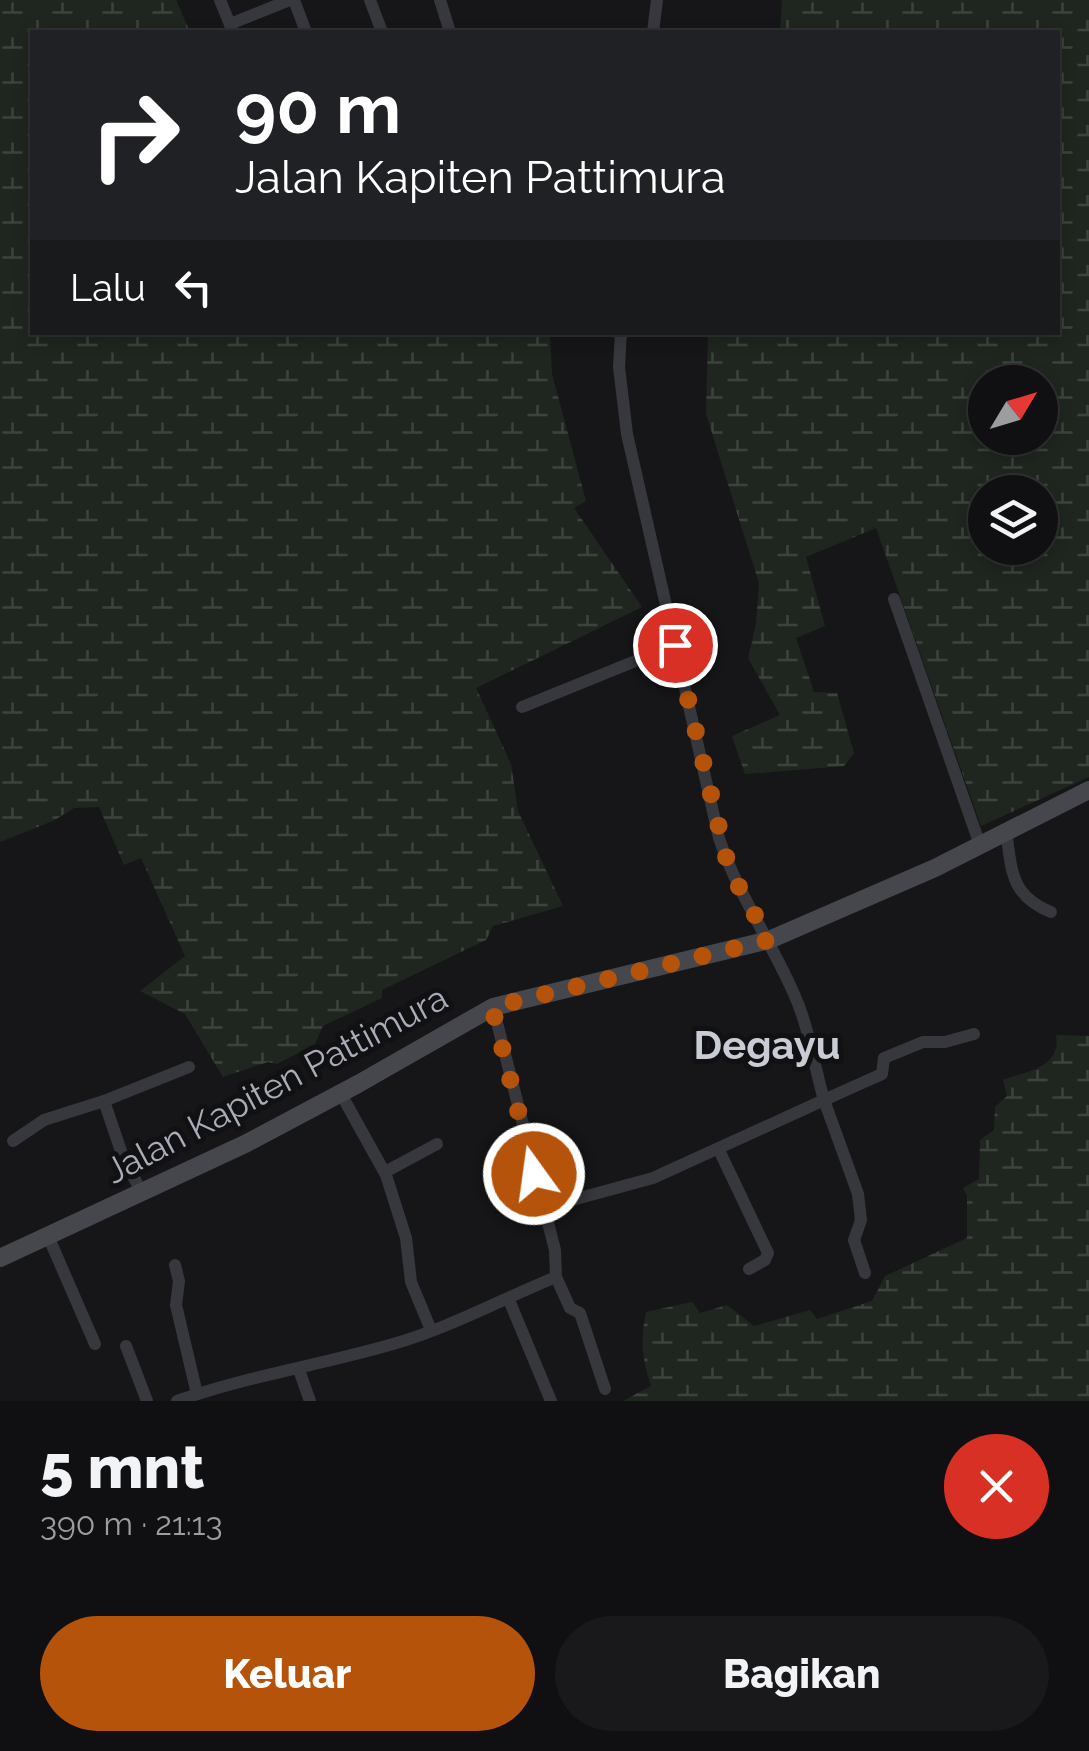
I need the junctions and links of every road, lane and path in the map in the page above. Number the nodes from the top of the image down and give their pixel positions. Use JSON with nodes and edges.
{"nodes":[{"id":1,"x":220,"y":0,"type":"edge"},
{"id":2,"x":292,"y":0,"type":"edge"},
{"id":3,"x":370,"y":0,"type":"edge"},
{"id":4,"x":440,"y":0,"type":"edge"},
{"id":5,"x":658,"y":0,"type":"edge"},
{"id":6,"x":232,"y":28,"type":"edge"},
{"id":7,"x":305,"y":30,"type":"edge"},
{"id":8,"x":381,"y":30,"type":"edge"},
{"id":9,"x":449,"y":30,"type":"edge"},
{"id":10,"x":654,"y":30,"type":"edge"},
{"id":11,"x":621,"y":335,"type":"edge"},
{"id":12,"x":894,"y":599,"type":"dead end"},
{"id":13,"x":675,"y":645,"type":"junction"},
{"id":14,"x":522,"y":707,"type":"dead end"},
{"id":15,"x":1089,"y":790,"type":"edge"},
{"id":16,"x":1006,"y":831,"type":"junction"},
{"id":17,"x":980,"y":845,"type":"junction"},
{"id":18,"x":1051,"y":912,"type":"dead end"},
{"id":19,"x":769,"y":940,"type":"junction"},
{"id":20,"x":492,"y":1007,"type":"junction"},
{"id":21,"x":974,"y":1034,"type":"dead end"},
{"id":22,"x":189,"y":1067,"type":"dead end"},
{"id":23,"x":341,"y":1094,"type":"junction"},
{"id":24,"x":824,"y":1100,"type":"junction"},
{"id":25,"x":104,"y":1101,"type":"junction"},
{"id":26,"x":13,"y":1141,"type":"dead end"},
{"id":27,"x":437,"y":1144,"type":"dead end"},
{"id":28,"x":719,"y":1150,"type":"junction"},
{"id":29,"x":385,"y":1172,"type":"junction"},
{"id":30,"x":142,"y":1194,"type":"junction"},
{"id":31,"x":543,"y":1208,"type":"junction"},
{"id":32,"x":48,"y":1236,"type":"junction"},
{"id":33,"x":0,"y":1258,"type":"edge"},
{"id":34,"x":175,"y":1265,"type":"dead end"},
{"id":35,"x":749,"y":1269,"type":"dead end"},
{"id":36,"x":865,"y":1273,"type":"dead end"},
{"id":37,"x":556,"y":1276,"type":"junction"},
{"id":38,"x":509,"y":1300,"type":"junction"},
{"id":39,"x":431,"y":1330,"type":"junction"},
{"id":40,"x":96,"y":1344,"type":"dead end"},
{"id":41,"x":126,"y":1346,"type":"dead end"},
{"id":42,"x":299,"y":1370,"type":"junction"},
{"id":43,"x":605,"y":1389,"type":"dead end"},
{"id":44,"x":196,"y":1394,"type":"junction"},
{"id":45,"x":147,"y":1401,"type":"edge"},
{"id":46,"x":179,"y":1401,"type":"edge"},
{"id":47,"x":310,"y":1401,"type":"edge"},
{"id":48,"x":551,"y":1401,"type":"edge"}],
"edges":[{"from":1,"to":6,"type":"street"},
{"from":2,"to":6,"type":"street"},
{"from":2,"to":7,"type":"street"},
{"from":3,"to":8,"type":"street"},
{"from":4,"to":9,"type":"street"},
{"from":5,"to":10,"type":"street"},
{"from":11,"to":13,"type":"street"},
{"from":12,"to":17,"type":"street"},
{"from":13,"to":14,"type":"street"},
{"from":13,"to":19,"type":"street"},
{"from":15,"to":16,"type":"street","name":"Jalan Kapiten Pattimura"},
{"from":16,"to":17,"type":"street","name":"Jalan Kapiten Pattimura"},
{"from":16,"to":18,"type":"street"},
{"from":17,"to":19,"type":"street","name":"Jalan Kapiten Pattimura"},
{"from":19,"to":20,"type":"street","name":"Jalan Kapiten Pattimura"},
{"from":19,"to":24,"type":"street"},
{"from":20,"to":23,"type":"street","name":"Jalan Kapiten Pattimura"},
{"from":20,"to":31,"type":"street"},
{"from":21,"to":24,"type":"street"},
{"from":22,"to":25,"type":"street"},
{"from":23,"to":29,"type":"street"},
{"from":23,"to":30,"type":"street","name":"Jalan Kapiten Pattimura"},
{"from":24,"to":28,"type":"street"},
{"from":24,"to":36,"type":"street"},
{"from":25,"to":26,"type":"street"},
{"from":25,"to":30,"type":"street"},
{"from":27,"to":29,"type":"street"},
{"from":28,"to":31,"type":"street"},
{"from":28,"to":35,"type":"street"},
{"from":29,"to":39,"type":"street"},
{"from":30,"to":32,"type":"street","name":"Jalan Kapiten Pattimura"},
{"from":31,"to":37,"type":"street"},
{"from":32,"to":33,"type":"street","name":"Jalan Kapiten Pattimura"},
{"from":32,"to":40,"type":"street"},
{"from":34,"to":44,"type":"street"},
{"from":37,"to":38,"type":"street"},
{"from":37,"to":43,"type":"street"},
{"from":38,"to":39,"type":"street"},
{"from":38,"to":48,"type":"street"},
{"from":39,"to":42,"type":"street"},
{"from":41,"to":45,"type":"street"},
{"from":42,"to":44,"type":"street"},
{"from":42,"to":47,"type":"street"},
{"from":44,"to":46,"type":"street"}]}
